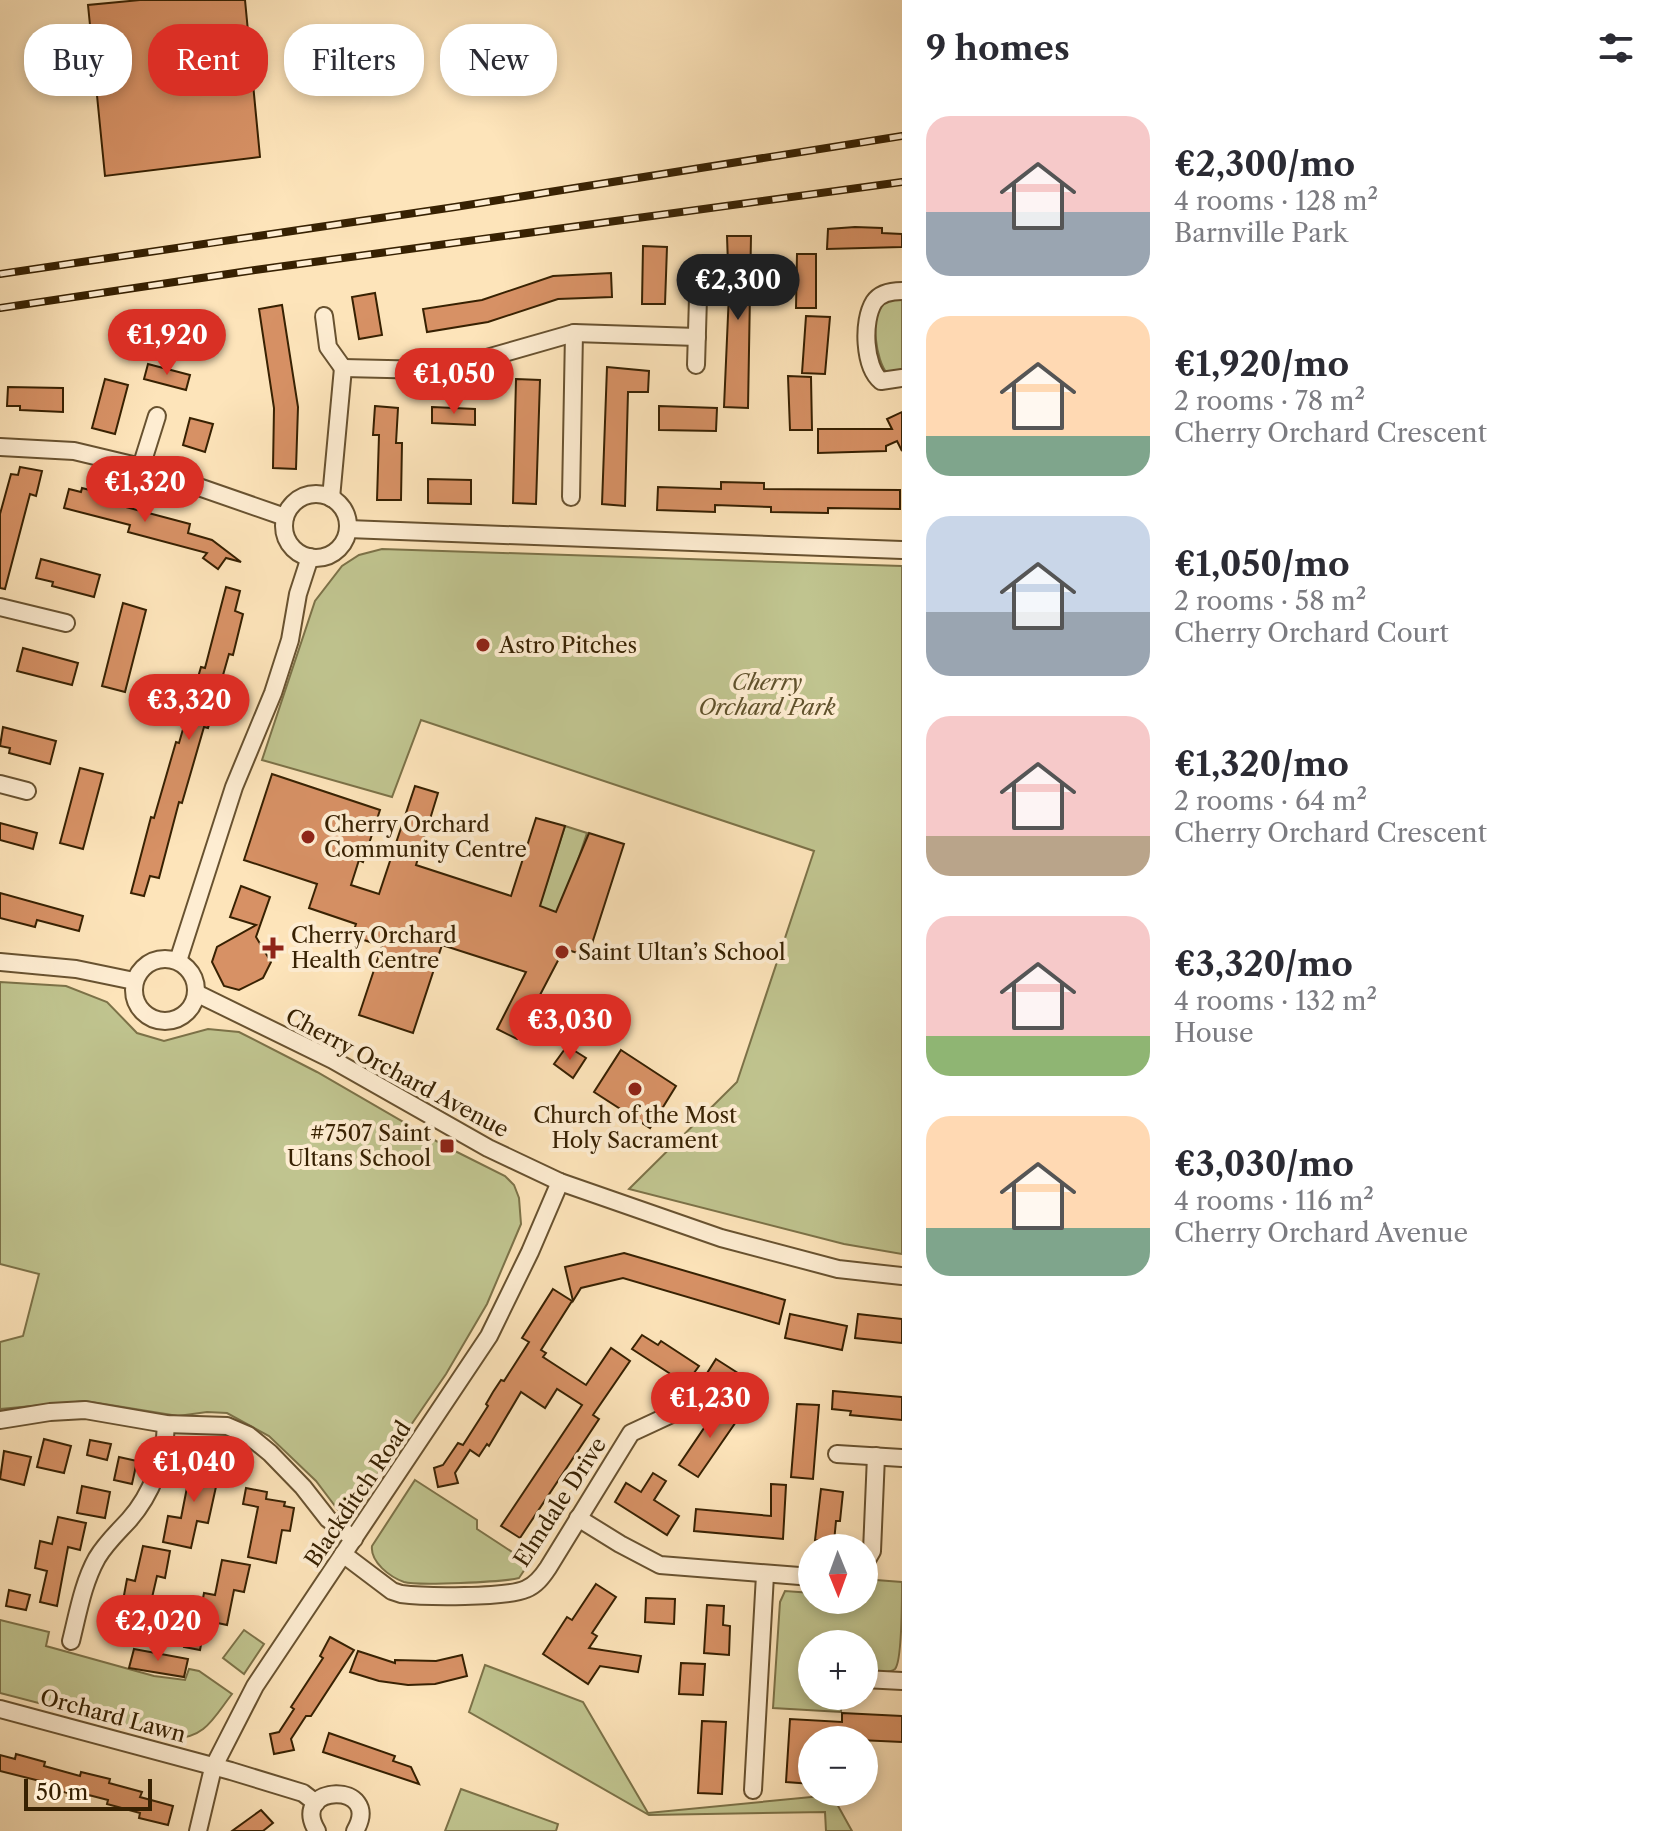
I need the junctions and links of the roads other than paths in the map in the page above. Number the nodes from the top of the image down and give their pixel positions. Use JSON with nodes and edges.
{"nodes":[{"id":1,"x":699,"y":264,"type":"dead end"},
{"id":2,"x":902,"y":291,"type":"edge"},
{"id":3,"x":324,"y":316,"type":"dead end"},
{"id":4,"x":574,"y":333,"type":"junction"},
{"id":5,"x":697,"y":337,"type":"junction"},
{"id":6,"x":696,"y":365,"type":"dead end"},
{"id":7,"x":343,"y":368,"type":"junction"},
{"id":8,"x":902,"y":378,"type":"edge"},
{"id":9,"x":157,"y":416,"type":"dead end"},
{"id":10,"x":0,"y":447,"type":"edge"},
{"id":11,"x":141,"y":467,"type":"junction"},
{"id":12,"x":571,"y":497,"type":"dead end"},
{"id":13,"x":331,"y":498,"type":"junction"},
{"id":14,"x":285,"y":517,"type":"junction"},
{"id":15,"x":348,"y":529,"type":"junction"},
{"id":16,"x":902,"y":550,"type":"edge"},
{"id":17,"x":310,"y":557,"type":"junction"},
{"id":18,"x":0,"y":607,"type":"edge"},
{"id":19,"x":66,"y":623,"type":"dead end"},
{"id":20,"x":0,"y":784,"type":"edge"},
{"id":21,"x":27,"y":791,"type":"dead end"},
{"id":22,"x":178,"y":961,"type":"junction"},
{"id":23,"x":0,"y":962,"type":"edge"},
{"id":24,"x":134,"y":981,"type":"junction"},
{"id":25,"x":196,"y":993,"type":"junction"},
{"id":26,"x":560,"y":1182,"type":"junction"},
{"id":27,"x":902,"y":1276,"type":"edge"},
{"id":28,"x":674,"y":1413,"type":"dead end"},
{"id":29,"x":0,"y":1420,"type":"edge"},
{"id":30,"x":166,"y":1424,"type":"junction"},
{"id":31,"x":837,"y":1454,"type":"dead end"},
{"id":32,"x":876,"y":1456,"type":"junction"},
{"id":33,"x":902,"y":1458,"type":"edge"},
{"id":34,"x":578,"y":1518,"type":"junction"},
{"id":35,"x":873,"y":1534,"type":"edge"},
{"id":36,"x":354,"y":1539,"type":"junction"},
{"id":37,"x":343,"y":1554,"type":"junction"},
{"id":38,"x":765,"y":1575,"type":"junction"},
{"id":39,"x":798,"y":1576,"type":"edge"},
{"id":40,"x":71,"y":1641,"type":"dead end"},
{"id":41,"x":878,"y":1680,"type":"edge"},
{"id":42,"x":902,"y":1681,"type":"edge"},
{"id":43,"x":0,"y":1709,"type":"edge"},
{"id":44,"x":213,"y":1768,"type":"junction"},
{"id":45,"x":753,"y":1790,"type":"dead end"},
{"id":46,"x":316,"y":1803,"type":"junction"},
{"id":47,"x":198,"y":1831,"type":"edge"},
{"id":48,"x":317,"y":1831,"type":"edge"},
{"id":49,"x":355,"y":1831,"type":"edge"}],
"edges":[{"from":1,"to":5,"type":"street"},
{"from":2,"to":8,"type":"street"},
{"from":3,"to":7,"type":"street"},
{"from":4,"to":5,"type":"street"},
{"from":4,"to":7,"type":"street"},
{"from":4,"to":12,"type":"street"},
{"from":5,"to":6,"type":"street"},
{"from":7,"to":13,"type":"street"},
{"from":9,"to":11,"type":"street"},
{"from":10,"to":11,"type":"street"},
{"from":11,"to":14,"type":"street"},
{"from":13,"to":14,"type":"street"},
{"from":13,"to":15,"type":"street"},
{"from":14,"to":17,"type":"street"},
{"from":15,"to":16,"type":"street"},
{"from":15,"to":17,"type":"street"},
{"from":17,"to":22,"type":"street"},
{"from":18,"to":19,"type":"street"},
{"from":20,"to":21,"type":"street"},
{"from":22,"to":24,"type":"street"},
{"from":22,"to":25,"type":"street"},
{"from":23,"to":24,"type":"street"},
{"from":24,"to":25,"type":"street"},
{"from":25,"to":26,"type":"street","name":"Cherry Orchard Avenue"},
{"from":26,"to":27,"type":"street","name":"Cherry Orchard Avenue"},
{"from":26,"to":36,"type":"street","name":"Blackditch Road"},
{"from":28,"to":34,"type":"street","name":"Elmdale Drive"},
{"from":29,"to":30,"type":"street"},
{"from":30,"to":36,"type":"street"},
{"from":30,"to":40,"type":"street"},
{"from":31,"to":32,"type":"street"},
{"from":32,"to":33,"type":"street"},
{"from":32,"to":35,"type":"street"},
{"from":34,"to":37,"type":"street","name":"Elmdale Drive"},
{"from":34,"to":38,"type":"street"},
{"from":36,"to":37,"type":"street","name":"Blackditch Road"},
{"from":37,"to":44,"type":"street","name":"Blackditch Road"},
{"from":38,"to":39,"type":"street"},
{"from":38,"to":45,"type":"street"},
{"from":41,"to":42,"type":"street"},
{"from":43,"to":44,"type":"street","name":"Orchard Lawn"},
{"from":44,"to":46,"type":"street","name":"Orchard Lawn"},
{"from":44,"to":47,"type":"street","name":"Blackditch Road"},
{"from":46,"to":48,"type":"street"},
{"from":46,"to":49,"type":"street"}]}
